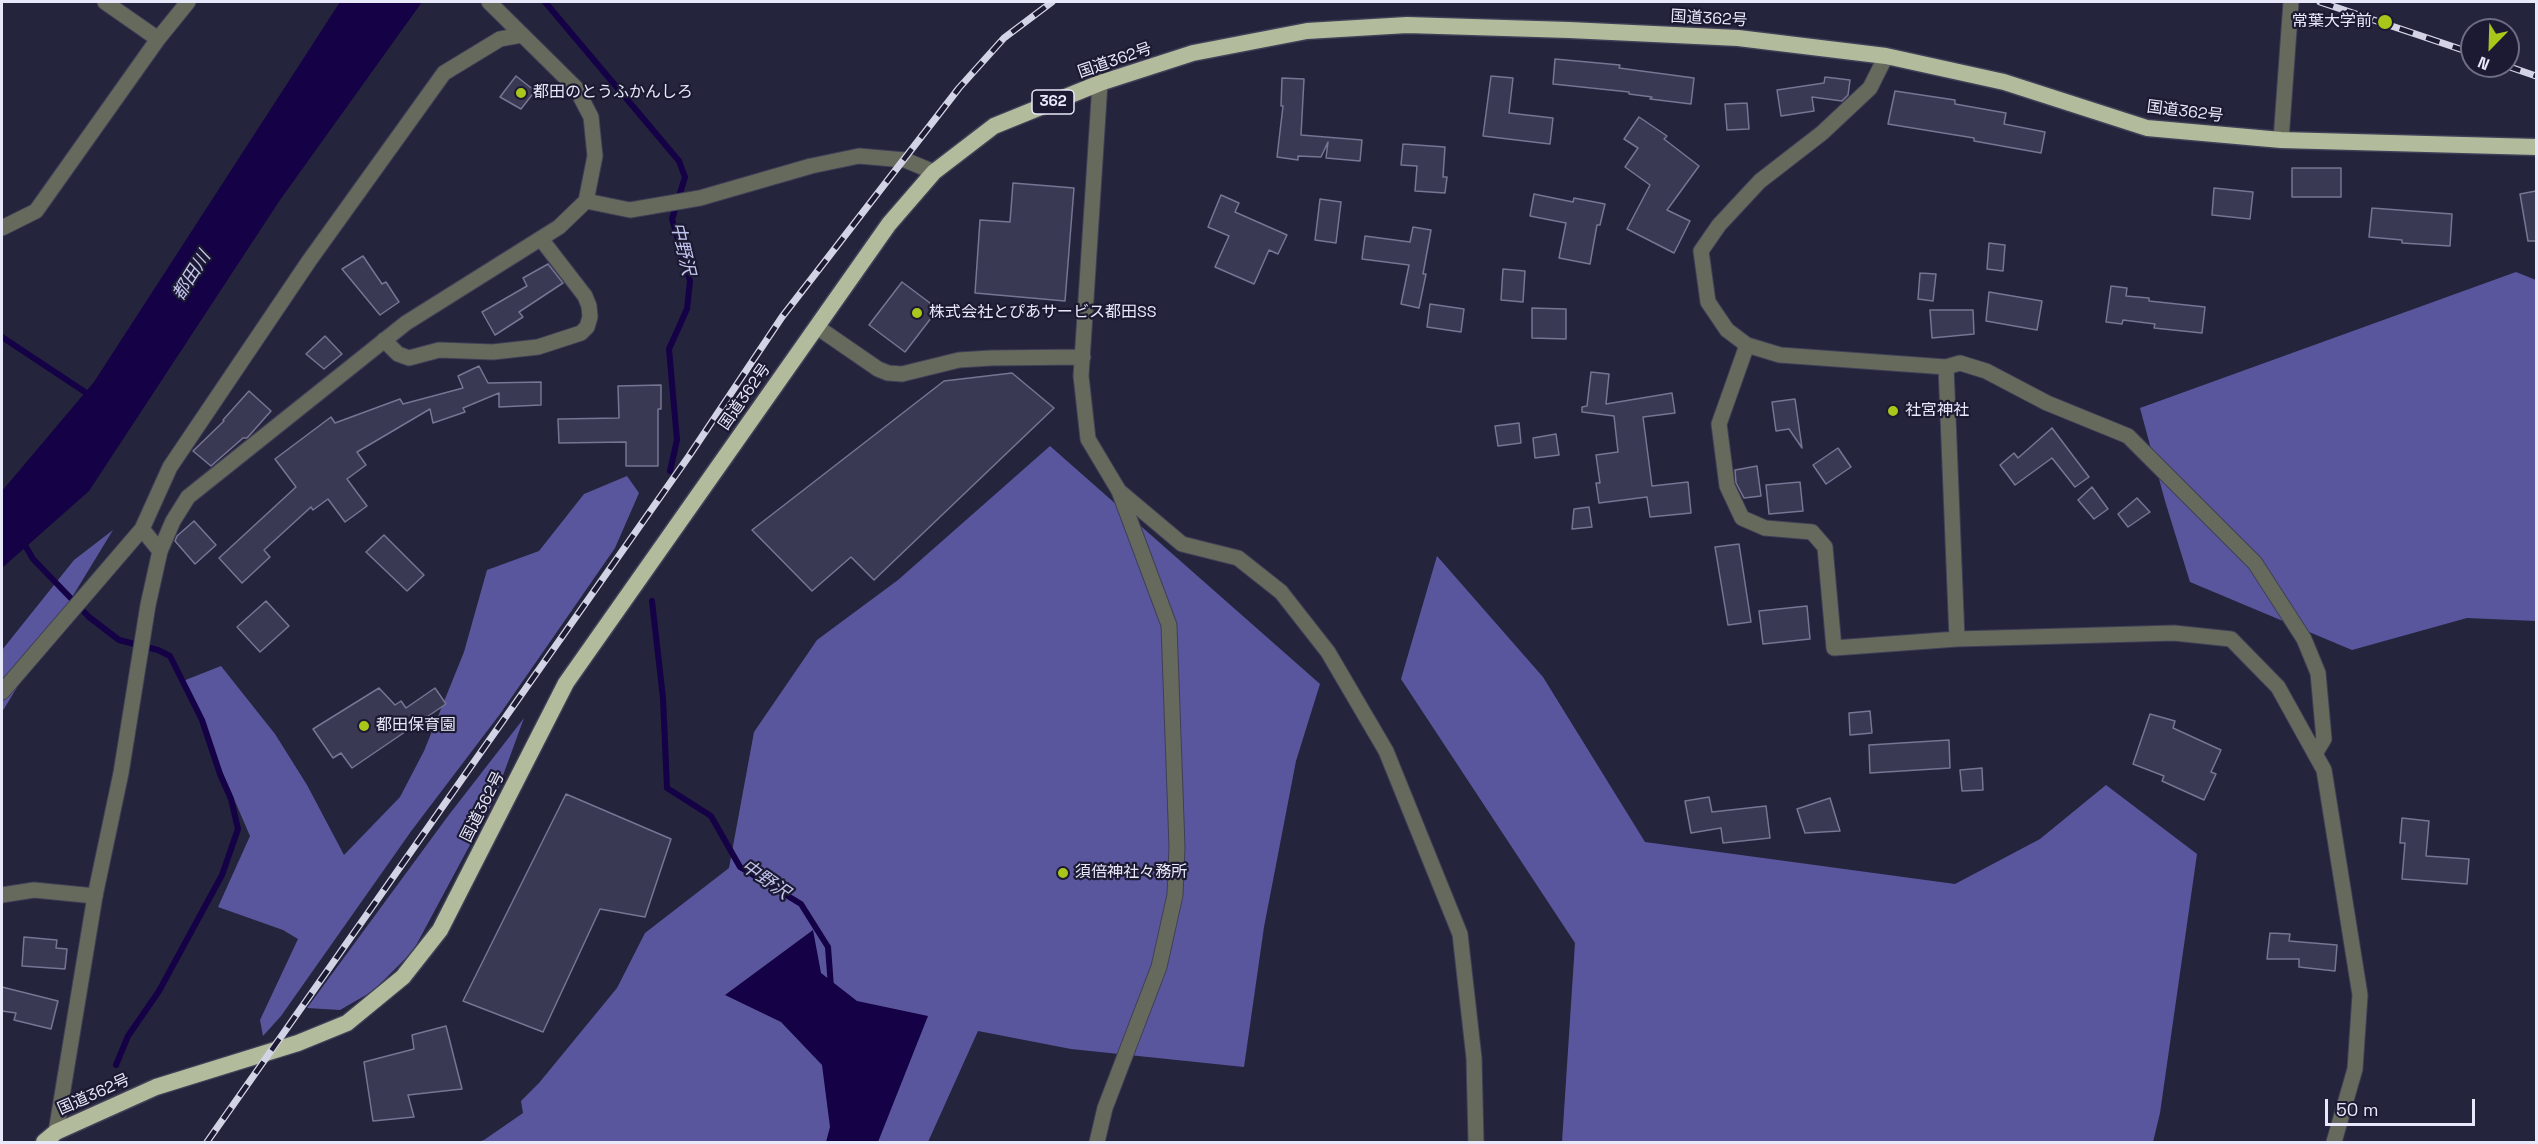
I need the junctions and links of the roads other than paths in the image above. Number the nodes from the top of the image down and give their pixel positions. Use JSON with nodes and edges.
{"nodes":[{"id":1,"x":105,"y":2,"type":"edge"},
{"id":2,"x":188,"y":2,"type":"edge"},
{"id":3,"x":489,"y":2,"type":"edge"},
{"id":4,"x":2291,"y":2,"type":"edge"},
{"id":5,"x":522,"y":35,"type":"junction"},
{"id":6,"x":158,"y":39,"type":"junction"},
{"id":7,"x":1886,"y":56,"type":"junction"},
{"id":8,"x":1100,"y":83,"type":"junction"},
{"id":9,"x":2281,"y":140,"type":"junction"},
{"id":10,"x":2536,"y":147,"type":"edge"},
{"id":11,"x":934,"y":172,"type":"junction"},
{"id":12,"x":586,"y":201,"type":"junction"},
{"id":13,"x":2,"y":228,"type":"edge"},
{"id":14,"x":542,"y":238,"type":"junction"},
{"id":15,"x":817,"y":327,"type":"junction"},
{"id":16,"x":384,"y":340,"type":"junction"},
{"id":17,"x":1747,"y":345,"type":"junction"},
{"id":18,"x":1083,"y":357,"type":"junction"},
{"id":19,"x":1946,"y":368,"type":"junction"},
{"id":20,"x":1119,"y":491,"type":"junction"},
{"id":21,"x":142,"y":528,"type":"junction"},
{"id":22,"x":160,"y":551,"type":"junction"},
{"id":23,"x":1957,"y":639,"type":"junction"},
{"id":24,"x":2,"y":692,"type":"edge"},
{"id":25,"x":2315,"y":754,"type":"junction"},
{"id":26,"x":2,"y":895,"type":"edge"},
{"id":27,"x":95,"y":896,"type":"junction"},
{"id":28,"x":50,"y":1137,"type":"edge"},
{"id":29,"x":1097,"y":1143,"type":"edge"},
{"id":30,"x":1476,"y":1143,"type":"edge"},
{"id":31,"x":2334,"y":1143,"type":"edge"}],
"edges":[{"from":1,"to":6,"type":"street"},
{"from":2,"to":6,"type":"street"},
{"from":3,"to":5,"type":"street"},
{"from":4,"to":9,"type":"street"},
{"from":5,"to":12,"type":"street"},
{"from":5,"to":21,"type":"street"},
{"from":6,"to":13,"type":"street"},
{"from":7,"to":8,"type":"highway","name":"国道362号","number":"362"},
{"from":7,"to":9,"type":"highway","name":"国道362号","number":"362"},
{"from":7,"to":17,"type":"street"},
{"from":8,"to":11,"type":"highway","name":"国道362号","number":"362"},
{"from":8,"to":18,"type":"street"},
{"from":9,"to":10,"type":"highway","name":"国道362号","number":"362"},
{"from":11,"to":12,"type":"street"},
{"from":11,"to":15,"type":"highway","name":"国道362号","number":"362"},
{"from":12,"to":14,"type":"street"},
{"from":14,"to":16,"type":"street"},
{"from":14,"to":16,"type":"street"},
{"from":15,"to":18,"type":"street"},
{"from":15,"to":28,"type":"highway","name":"国道362号","number":"362"},
{"from":16,"to":22,"type":"street"},
{"from":17,"to":19,"type":"street"},
{"from":17,"to":23,"type":"street"},
{"from":18,"to":20,"type":"street"},
{"from":19,"to":23,"type":"street"},
{"from":19,"to":25,"type":"street"},
{"from":20,"to":29,"type":"street"},
{"from":20,"to":30,"type":"street"},
{"from":21,"to":22,"type":"street"},
{"from":21,"to":24,"type":"street"},
{"from":22,"to":27,"type":"street"},
{"from":23,"to":25,"type":"street"},
{"from":25,"to":31,"type":"street"},
{"from":26,"to":27,"type":"street"},
{"from":27,"to":28,"type":"street"}]}
